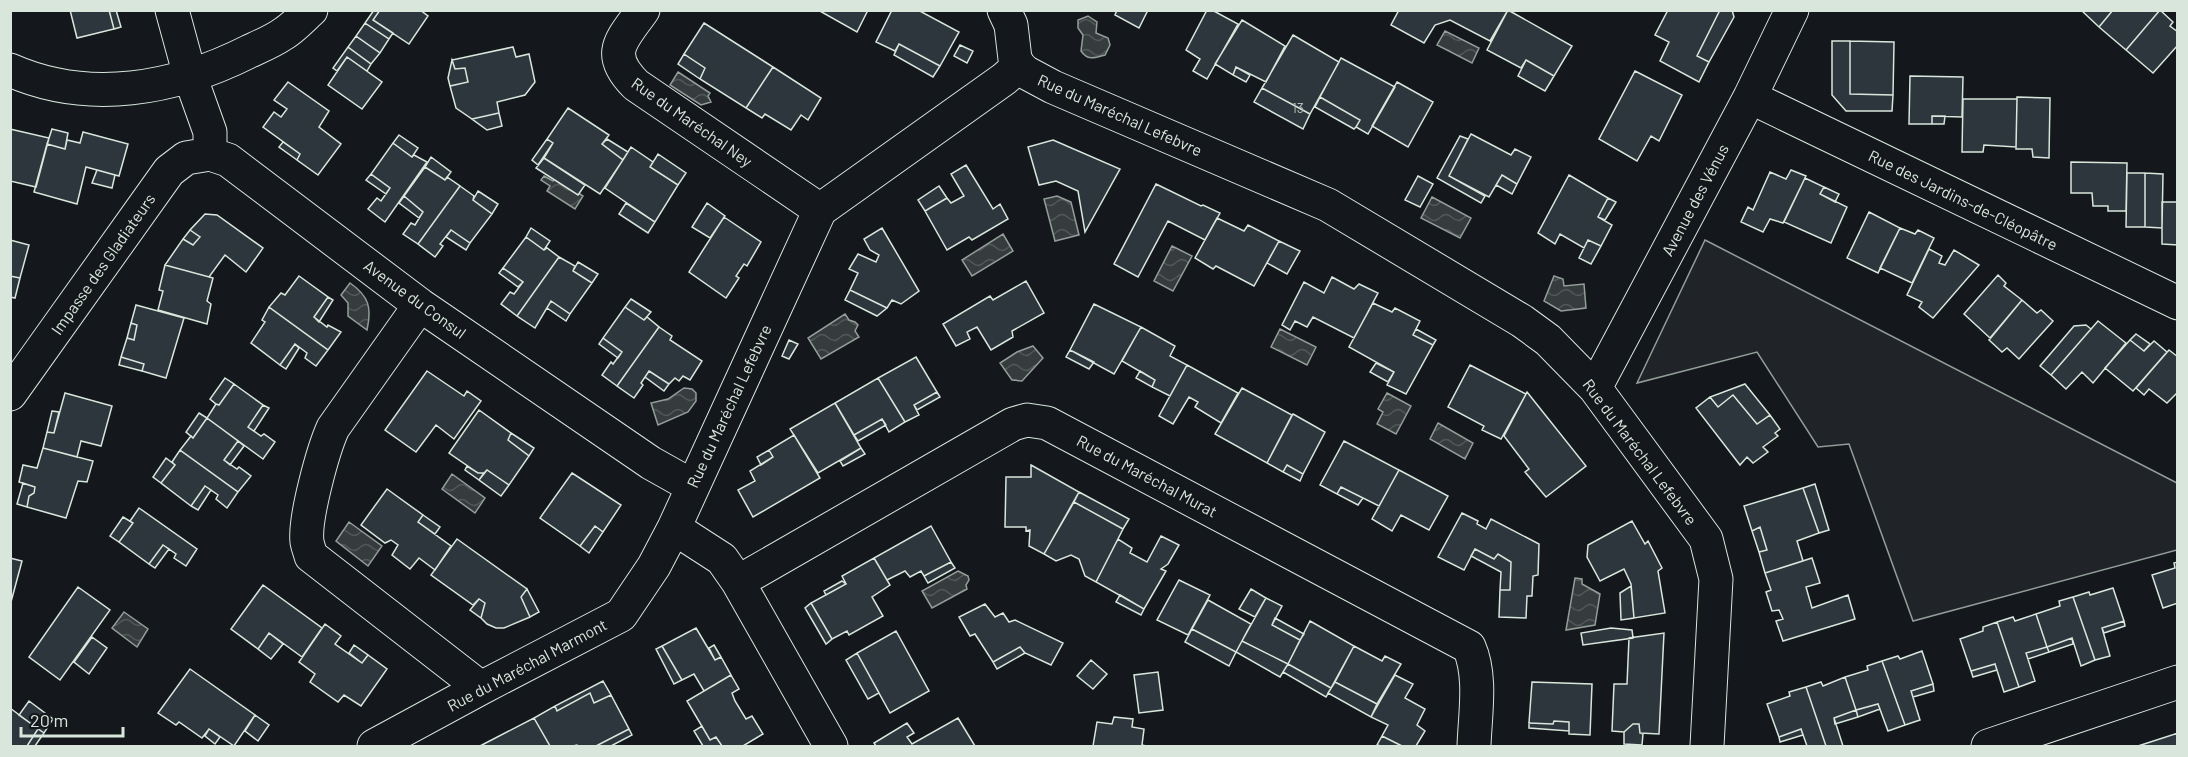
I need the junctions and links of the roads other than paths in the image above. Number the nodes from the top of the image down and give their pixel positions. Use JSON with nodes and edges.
{"nodes":[{"id":1,"x":172,"y":10,"type":"edge"},
{"id":2,"x":311,"y":10,"type":"edge"},
{"id":3,"x":643,"y":10,"type":"edge"},
{"id":4,"x":1004,"y":10,"type":"edge"},
{"id":5,"x":1792,"y":10,"type":"edge"},
{"id":6,"x":1019,"y":66,"type":"junction"},
{"id":7,"x":10,"y":70,"type":"edge"},
{"id":8,"x":190,"y":76,"type":"junction"},
{"id":9,"x":1749,"y":97,"type":"junction"},
{"id":10,"x":210,"y":154,"type":"junction"},
{"id":11,"x":820,"y":210,"type":"junction"},
{"id":12,"x":2178,"y":303,"type":"edge"},
{"id":13,"x":420,"y":305,"type":"junction"},
{"id":14,"x":1594,"y":388,"type":"junction"},
{"id":15,"x":10,"y":394,"type":"edge"},
{"id":16,"x":692,"y":486,"type":"junction"},
{"id":17,"x":674,"y":528,"type":"junction"},
{"id":18,"x":738,"y":582,"type":"junction"},
{"id":19,"x":2178,"y":682,"type":"edge"},
{"id":20,"x":481,"y":688,"type":"junction"},
{"id":21,"x":374,"y":747,"type":"edge"},
{"id":22,"x":831,"y":747,"type":"edge"},
{"id":23,"x":1474,"y":747,"type":"edge"},
{"id":24,"x":1707,"y":747,"type":"edge"},
{"id":25,"x":1988,"y":747,"type":"edge"}],
"edges":[{"from":1,"to":8,"type":"street"},
{"from":2,"to":8,"type":"street"},
{"from":3,"to":11,"type":"street","name":"Rue du Maréchal Ney"},
{"from":4,"to":6,"type":"street"},
{"from":5,"to":9,"type":"street","name":"Avenue des Vénus"},
{"from":6,"to":11,"type":"street","name":"Rue du Maréchal Lefebvre"},
{"from":6,"to":14,"type":"street","name":"Rue du Maréchal Lefebvre"},
{"from":7,"to":8,"type":"street"},
{"from":8,"to":10,"type":"street"},
{"from":9,"to":12,"type":"street","name":"Rue des Jardins-de-Cléopâtre"},
{"from":9,"to":14,"type":"street","name":"Avenue des Vénus"},
{"from":10,"to":13,"type":"street","name":"Avenue du Consul"},
{"from":10,"to":15,"type":"street","name":"Impasse des Gladiateurs"},
{"from":11,"to":16,"type":"street","name":"Rue du Maréchal Lefebvre"},
{"from":13,"to":16,"type":"street","name":"Avenue du Consul"},
{"from":13,"to":20,"type":"street"},
{"from":14,"to":24,"type":"street","name":"Rue du Maréchal Lefebvre"},
{"from":16,"to":17,"type":"street","name":"Rue du Maréchal Lefebvre"},
{"from":17,"to":18,"type":"street"},
{"from":17,"to":20,"type":"street","name":"Rue du Maréchal Marmont"},
{"from":18,"to":22,"type":"street"},
{"from":18,"to":23,"type":"street","name":"Rue du Maréchal Murat"},
{"from":19,"to":25,"type":"street"},
{"from":20,"to":21,"type":"street","name":"Rue du Maréchal Marmont"}]}
